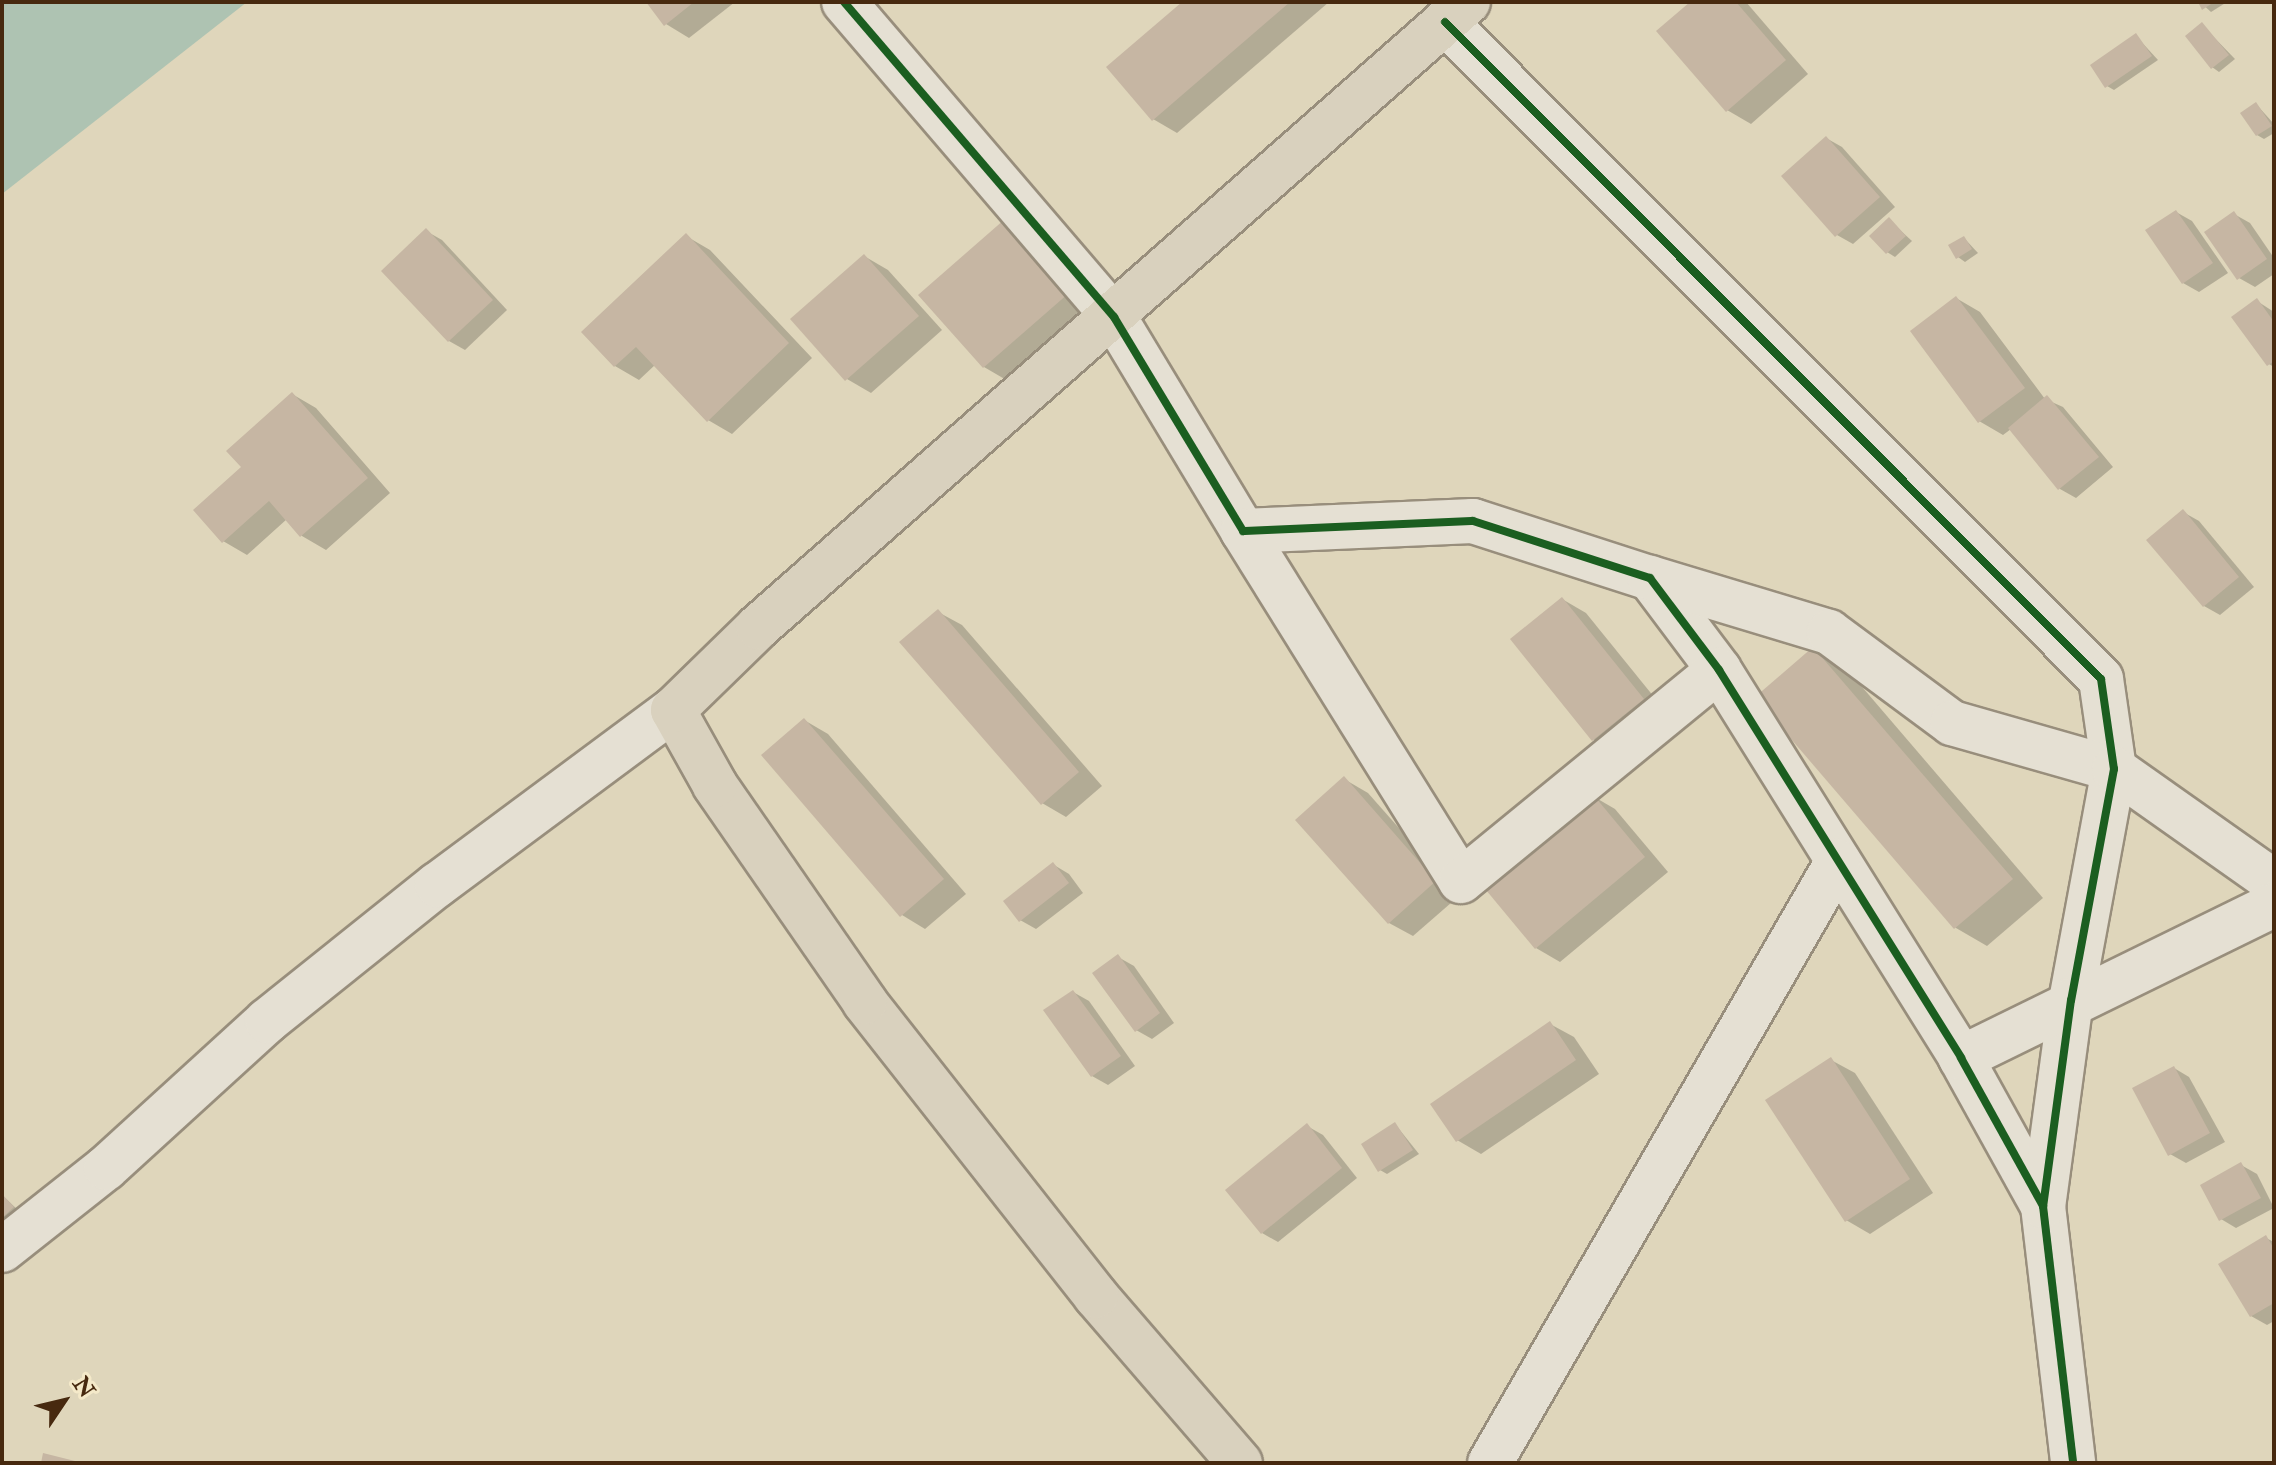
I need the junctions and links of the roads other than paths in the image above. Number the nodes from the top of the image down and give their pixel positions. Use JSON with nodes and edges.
{"nodes":[{"id":1,"x":844,"y":2,"type":"edge"},
{"id":2,"x":1456,"y":12,"type":"edge"},
{"id":3,"x":1114,"y":317,"type":"junction"},
{"id":4,"x":1243,"y":531,"type":"junction"},
{"id":5,"x":1650,"y":578,"type":"junction"},
{"id":6,"x":1719,"y":670,"type":"junction"},
{"id":7,"x":673,"y":710,"type":"junction"},
{"id":8,"x":2114,"y":769,"type":"junction"},
{"id":9,"x":1838,"y":861,"type":"junction"},
{"id":10,"x":2274,"y":882,"type":"edge"},
{"id":11,"x":2274,"y":905,"type":"edge"},
{"id":12,"x":2071,"y":1000,"type":"junction"},
{"id":13,"x":1961,"y":1058,"type":"junction"},
{"id":14,"x":2043,"y":1206,"type":"junction"},
{"id":15,"x":2,"y":1250,"type":"edge"},
{"id":16,"x":1240,"y":1463,"type":"edge"},
{"id":17,"x":1490,"y":1463,"type":"edge"},
{"id":18,"x":2073,"y":1463,"type":"edge"}],
"edges":[{"from":1,"to":3,"type":"street"},
{"from":2,"to":3,"type":"main road"},
{"from":2,"to":8,"type":"street"},
{"from":3,"to":4,"type":"street"},
{"from":3,"to":7,"type":"main road"},
{"from":4,"to":5,"type":"street"},
{"from":4,"to":6,"type":"street"},
{"from":5,"to":6,"type":"street"},
{"from":5,"to":8,"type":"street"},
{"from":6,"to":9,"type":"street"},
{"from":7,"to":15,"type":"street"},
{"from":7,"to":16,"type":"main road"},
{"from":8,"to":10,"type":"street"},
{"from":8,"to":12,"type":"street"},
{"from":9,"to":13,"type":"street"},
{"from":9,"to":17,"type":"street"},
{"from":11,"to":12,"type":"street"},
{"from":12,"to":13,"type":"street"},
{"from":12,"to":14,"type":"street"},
{"from":13,"to":14,"type":"street"},
{"from":14,"to":18,"type":"street"}]}
